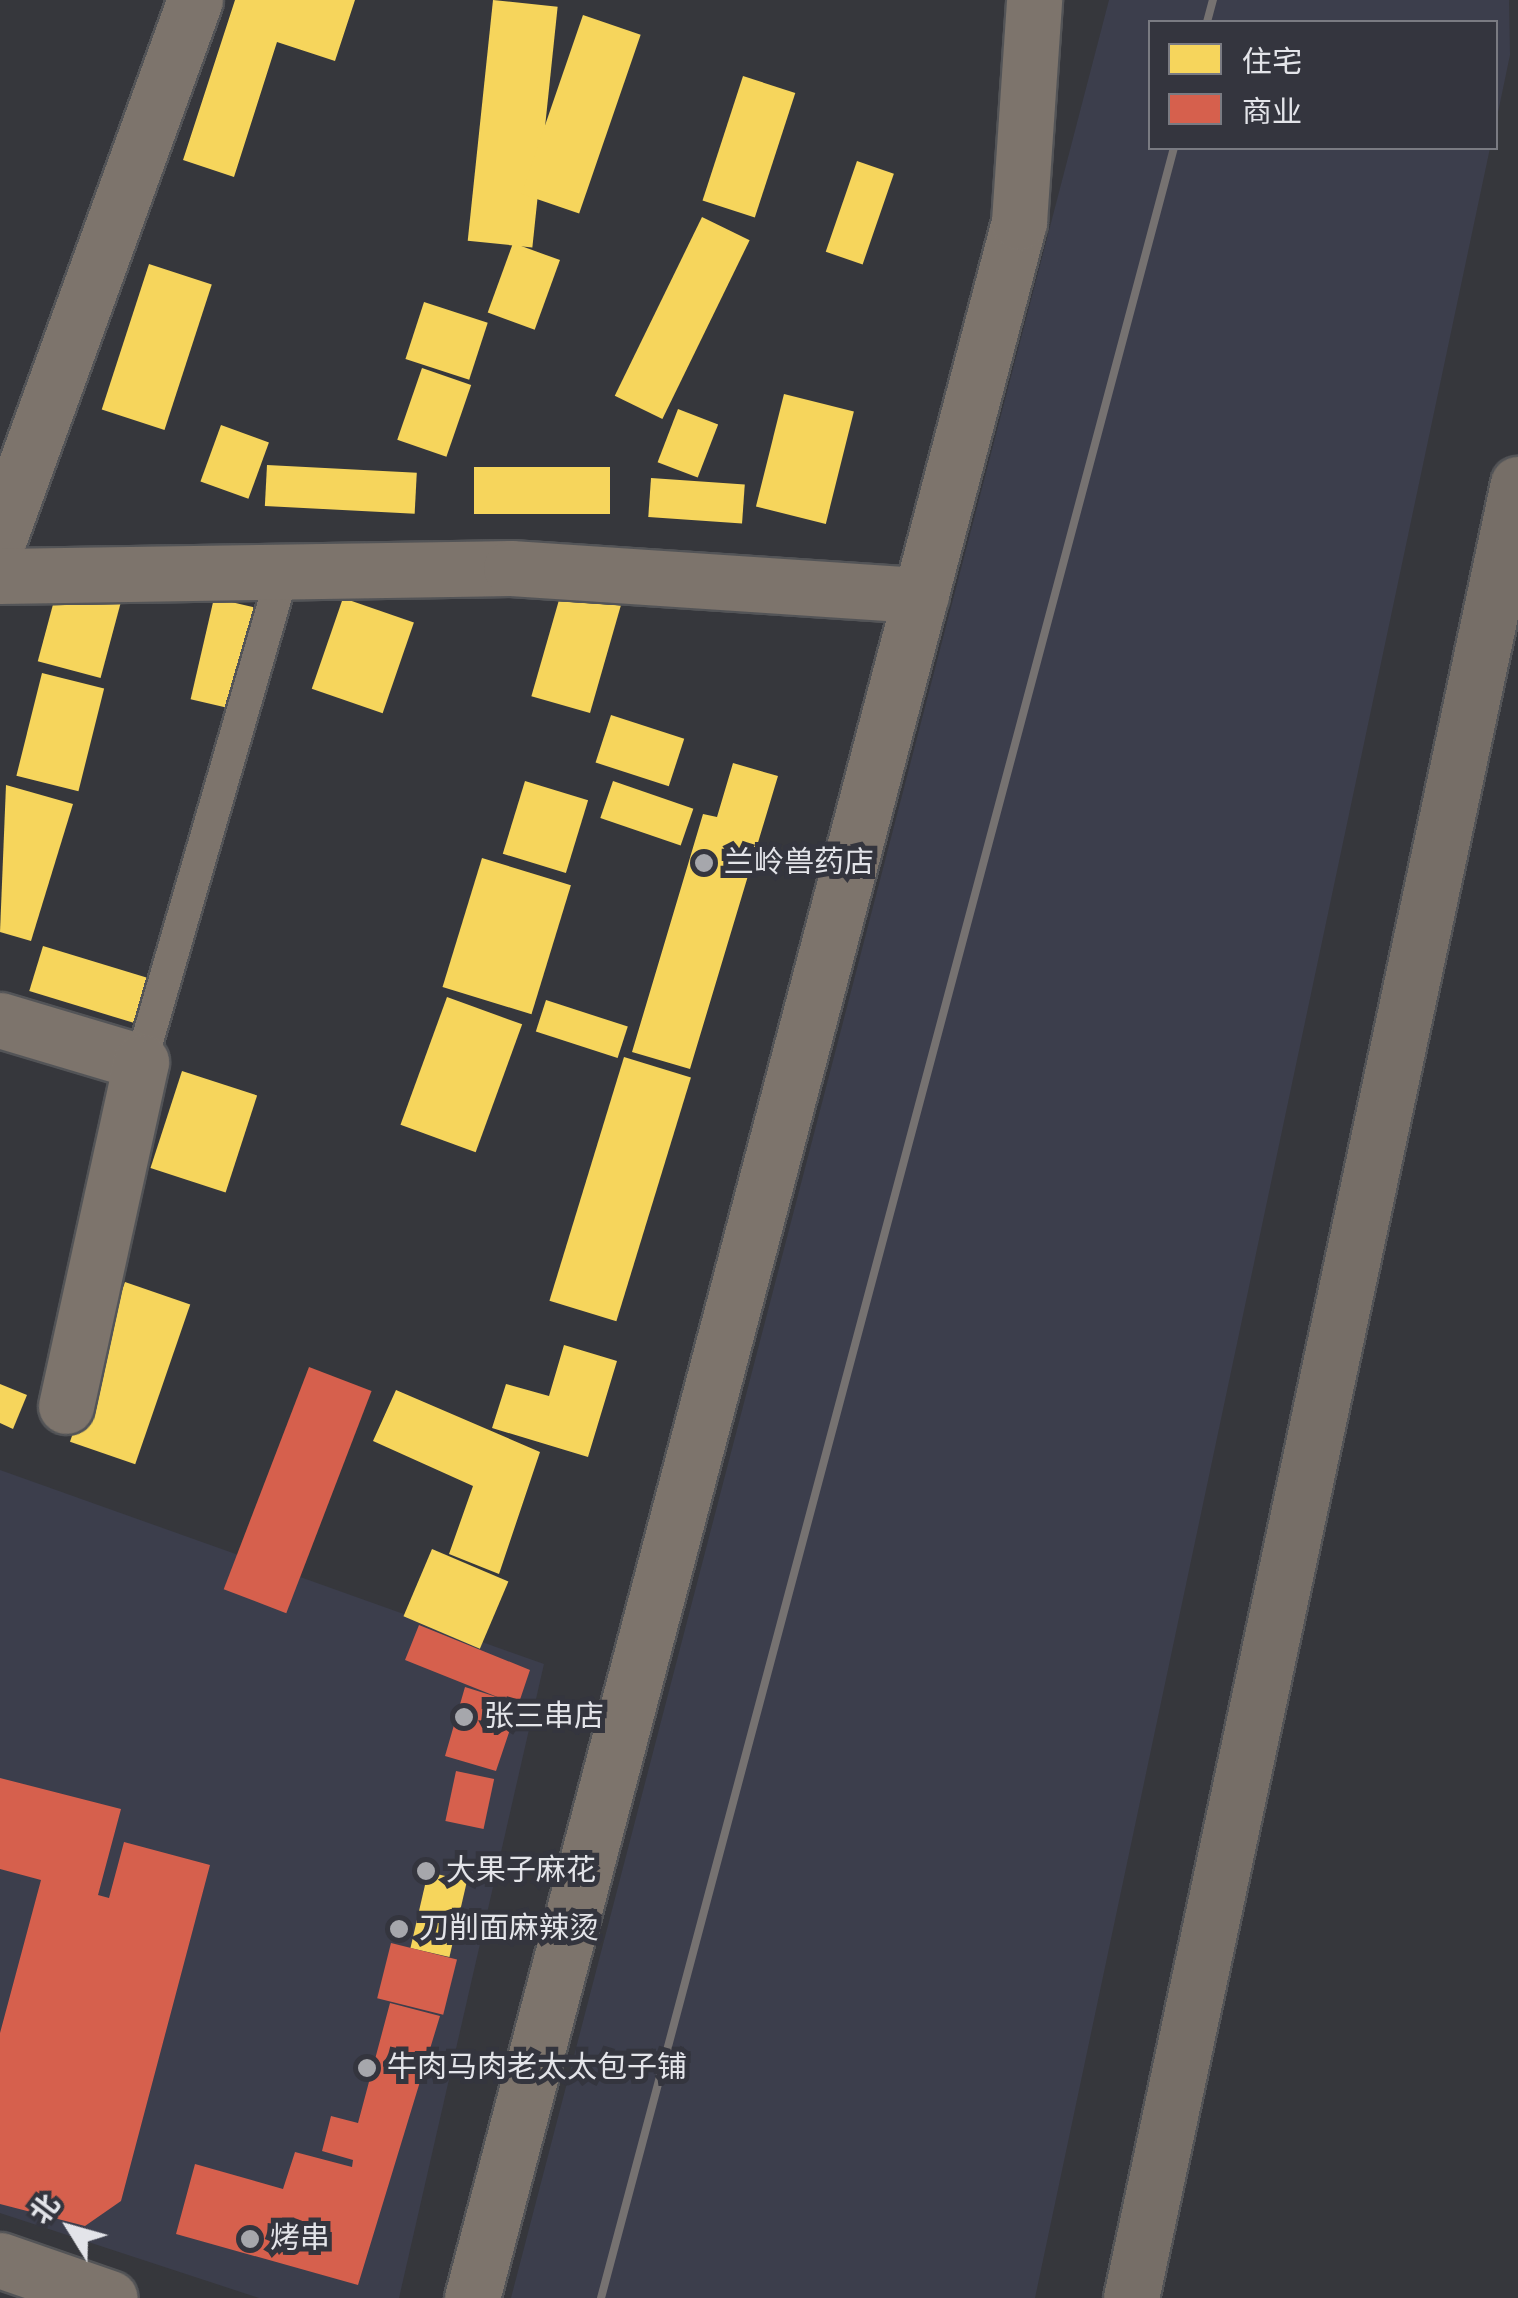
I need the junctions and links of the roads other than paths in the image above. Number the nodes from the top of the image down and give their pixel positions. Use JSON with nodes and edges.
{"nodes":[{"id":1,"x":196,"y":0,"type":"edge"},
{"id":2,"x":1034,"y":0,"type":"edge"},
{"id":3,"x":1518,"y":484,"type":"edge"},
{"id":4,"x":0,"y":536,"type":"edge"},
{"id":5,"x":284,"y":572,"type":"junction"},
{"id":6,"x":0,"y":576,"type":"edge"},
{"id":7,"x":921,"y":595,"type":"junction"},
{"id":8,"x":0,"y":1020,"type":"edge"},
{"id":9,"x":141,"y":1062,"type":"junction"},
{"id":10,"x":66,"y":1406,"type":"dead end"},
{"id":11,"x":0,"y":2260,"type":"edge"},
{"id":12,"x":110,"y":2298,"type":"edge"},
{"id":13,"x":472,"y":2298,"type":"edge"},
{"id":14,"x":1131,"y":2298,"type":"edge"}],
"edges":[{"from":1,"to":4,"type":"street"},
{"from":2,"to":7,"type":"street"},
{"from":3,"to":14,"type":"street"},
{"from":5,"to":6,"type":"street"},
{"from":5,"to":7,"type":"street"},
{"from":5,"to":9,"type":"lane"},
{"from":7,"to":13,"type":"street"},
{"from":8,"to":9,"type":"street"},
{"from":9,"to":10,"type":"street"},
{"from":11,"to":12,"type":"street"}]}
